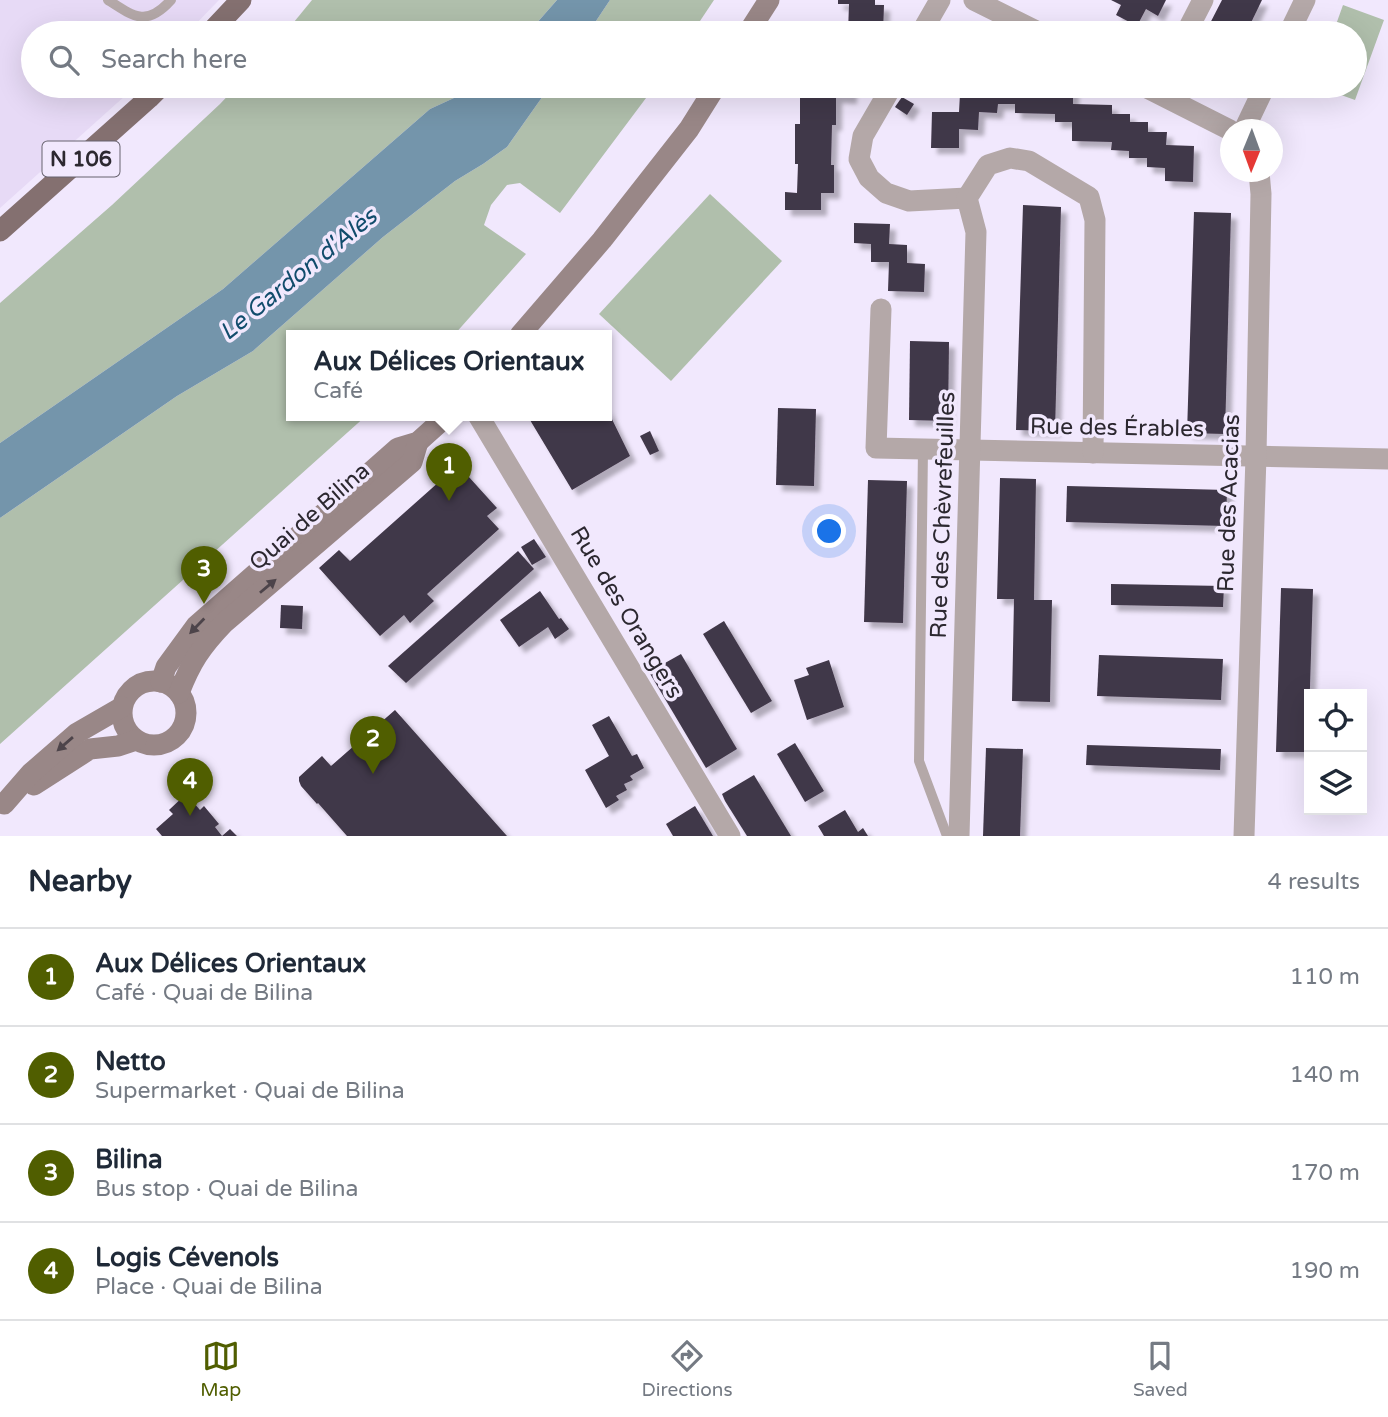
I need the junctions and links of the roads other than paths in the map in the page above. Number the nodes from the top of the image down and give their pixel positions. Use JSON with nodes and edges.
{"nodes":[{"id":1,"x":108,"y":0,"type":"edge"},
{"id":2,"x":171,"y":0,"type":"edge"},
{"id":3,"x":241,"y":0,"type":"edge"},
{"id":4,"x":769,"y":0,"type":"edge"},
{"id":5,"x":940,"y":0,"type":"edge"},
{"id":6,"x":974,"y":0,"type":"edge"},
{"id":7,"x":1203,"y":0,"type":"edge"},
{"id":8,"x":1305,"y":0,"type":"edge"},
{"id":9,"x":221,"y":21,"type":"edge"},
{"id":10,"x":756,"y":21,"type":"edge"},
{"id":11,"x":929,"y":21,"type":"edge"},
{"id":12,"x":1016,"y":21,"type":"edge"},
{"id":13,"x":1192,"y":21,"type":"edge"},
{"id":14,"x":1295,"y":21,"type":"edge"},
{"id":15,"x":149,"y":98,"type":"edge"},
{"id":16,"x":708,"y":98,"type":"edge"},
{"id":17,"x":885,"y":98,"type":"edge"},
{"id":18,"x":1172,"y":98,"type":"edge"},
{"id":19,"x":1259,"y":98,"type":"edge"},
{"id":20,"x":1249,"y":119,"type":"edge"},
{"id":21,"x":1220,"y":124,"type":"edge"},
{"id":22,"x":1260,"y":182,"type":"edge"},
{"id":23,"x":967,"y":198,"type":"junction"},
{"id":24,"x":0,"y":232,"type":"edge"},
{"id":25,"x":881,"y":309,"type":"dead end"},
{"id":26,"x":524,"y":330,"type":"edge"},
{"id":27,"x":441,"y":421,"type":"edge"},
{"id":28,"x":482,"y":421,"type":"edge"},
{"id":29,"x":922,"y":449,"type":"junction"},
{"id":30,"x":970,"y":450,"type":"junction"},
{"id":31,"x":1093,"y":453,"type":"junction"},
{"id":32,"x":1256,"y":456,"type":"junction"},
{"id":33,"x":1388,"y":458,"type":"edge"},
{"id":34,"x":170,"y":687,"type":"junction"},
{"id":35,"x":122,"y":707,"type":"junction"},
{"id":36,"x":136,"y":740,"type":"junction"},
{"id":37,"x":2,"y":806,"type":"edge"},
{"id":38,"x":730,"y":836,"type":"edge"},
{"id":39,"x":947,"y":836,"type":"edge"},
{"id":40,"x":959,"y":836,"type":"edge"},
{"id":41,"x":1244,"y":836,"type":"edge"}],
"edges":[{"from":1,"to":2,"type":"lane"},
{"from":3,"to":9,"type":"main road"},
{"from":4,"to":10,"type":"main road"},
{"from":5,"to":11,"type":"street"},
{"from":6,"to":12,"type":"street"},
{"from":7,"to":13,"type":"street"},
{"from":8,"to":14,"type":"street"},
{"from":15,"to":24,"type":"main road","number":"N 106"},
{"from":16,"to":26,"type":"main road"},
{"from":17,"to":23,"type":"street"},
{"from":18,"to":21,"type":"street"},
{"from":19,"to":20,"type":"street"},
{"from":22,"to":32,"type":"street","name":"Rue des Acacias"},
{"from":23,"to":30,"type":"street","name":"Rue des Chèvrefeuilles"},
{"from":23,"to":31,"type":"street"},
{"from":25,"to":29,"type":"street","name":"Rue des Érables"},
{"from":27,"to":34,"type":"main road","name":"Quai de Bilina"},
{"from":28,"to":38,"type":"street","name":"Rue des Orangers"},
{"from":29,"to":30,"type":"street","name":"Rue des Érables"},
{"from":29,"to":39,"type":"lane","name":"Rue des Chèvrefeuilles"},
{"from":30,"to":31,"type":"street","name":"Rue des Érables"},
{"from":30,"to":40,"type":"street","name":"Rue des Chèvrefeuilles"},
{"from":31,"to":32,"type":"street","name":"Rue des Érables"},
{"from":32,"to":33,"type":"street","name":"Rue des Érables"},
{"from":32,"to":41,"type":"street","name":"Rue des Acacias"},
{"from":34,"to":35,"type":"main road"},
{"from":34,"to":36,"type":"main road"},
{"from":35,"to":36,"type":"main road"},
{"from":35,"to":37,"type":"main road","one_way":true},
{"from":36,"to":37,"type":"main road"}]}
